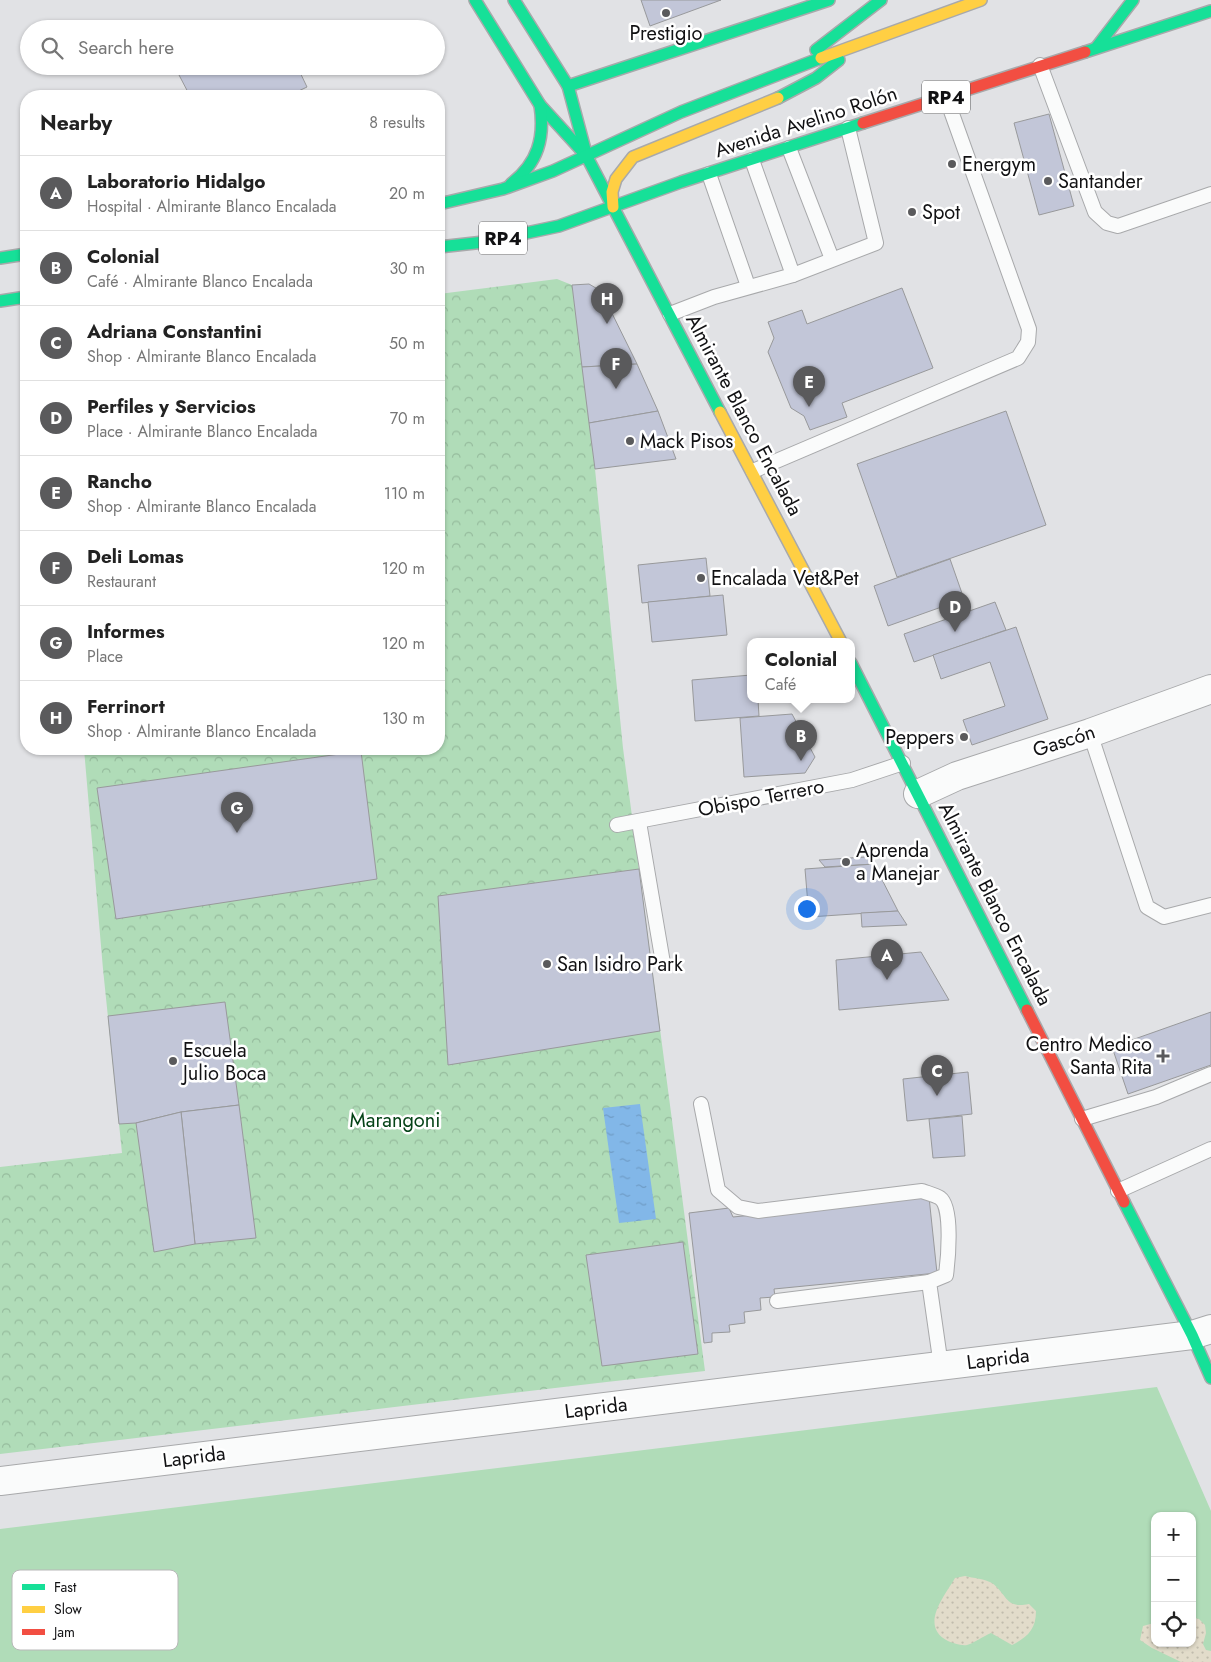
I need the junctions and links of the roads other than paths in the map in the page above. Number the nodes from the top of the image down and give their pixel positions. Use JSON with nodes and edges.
{"nodes":[{"id":1,"x":475,"y":0,"type":"edge"},
{"id":2,"x":514,"y":0,"type":"edge"},
{"id":3,"x":829,"y":0,"type":"edge"},
{"id":4,"x":880,"y":0,"type":"edge"},
{"id":5,"x":981,"y":0,"type":"edge"},
{"id":6,"x":1133,"y":0,"type":"edge"},
{"id":7,"x":1211,"y":10,"type":"edge"},
{"id":8,"x":855,"y":21,"type":"edge"},
{"id":9,"x":1096,"y":48,"type":"junction"},
{"id":10,"x":1040,"y":65,"type":"junction"},
{"id":11,"x":788,"y":70,"type":"junction"},
{"id":12,"x":568,"y":86,"type":"junction"},
{"id":13,"x":946,"y":97,"type":"junction"},
{"id":14,"x":540,"y":104,"type":"junction"},
{"id":15,"x":848,"y":128,"type":"junction"},
{"id":16,"x":789,"y":148,"type":"junction"},
{"id":17,"x":587,"y":157,"type":"junction"},
{"id":18,"x":752,"y":160,"type":"junction"},
{"id":19,"x":709,"y":174,"type":"junction"},
{"id":20,"x":503,"y":189,"type":"junction"},
{"id":21,"x":1211,"y":194,"type":"edge"},
{"id":22,"x":445,"y":203,"type":"edge"},
{"id":23,"x":613,"y":206,"type":"junction"},
{"id":24,"x":445,"y":247,"type":"edge"},
{"id":25,"x":20,"y":255,"type":"edge"},
{"id":26,"x":0,"y":258,"type":"edge"},
{"id":27,"x":832,"y":259,"type":"junction"},
{"id":28,"x":793,"y":275,"type":"junction"},
{"id":29,"x":748,"y":286,"type":"junction"},
{"id":30,"x":20,"y":298,"type":"edge"},
{"id":31,"x":0,"y":300,"type":"edge"},
{"id":32,"x":670,"y":314,"type":"junction"},
{"id":33,"x":753,"y":471,"type":"junction"},
{"id":34,"x":838,"y":638,"type":"edge"},
{"id":35,"x":855,"y":671,"type":"edge"},
{"id":36,"x":1211,"y":690,"type":"edge"},
{"id":37,"x":1090,"y":733,"type":"junction"},
{"id":38,"x":903,"y":763,"type":"junction"},
{"id":39,"x":918,"y":794,"type":"junction"},
{"id":40,"x":639,"y":822,"type":"junction"},
{"id":41,"x":617,"y":825,"type":"dead end"},
{"id":42,"x":1211,"y":905,"type":"edge"},
{"id":43,"x":663,"y":963,"type":"dead end"},
{"id":44,"x":1211,"y":1074,"type":"edge"},
{"id":45,"x":702,"y":1104,"type":"dead end"},
{"id":46,"x":1082,"y":1119,"type":"junction"},
{"id":47,"x":1211,"y":1149,"type":"edge"},
{"id":48,"x":1118,"y":1191,"type":"junction"},
{"id":49,"x":928,"y":1282,"type":"junction"},
{"id":50,"x":777,"y":1300,"type":"dead end"},
{"id":51,"x":1201,"y":1332,"type":"edge"},
{"id":52,"x":941,"y":1366,"type":"junction"},
{"id":53,"x":1211,"y":1378,"type":"edge"},
{"id":54,"x":0,"y":1481,"type":"edge"}],
"edges":[{"from":1,"to":14,"type":"main road"},
{"from":2,"to":12,"type":"main road"},
{"from":3,"to":12,"type":"main road"},
{"from":4,"to":8,"type":"main road"},
{"from":5,"to":8,"type":"main road","number":"RP4"},
{"from":6,"to":9,"type":"main road"},
{"from":7,"to":9,"type":"main road","name":"Avenida Avelino Rolón","number":"RP4"},
{"from":8,"to":11,"type":"main road"},
{"from":8,"to":11,"type":"main road","number":"RP4"},
{"from":8,"to":23,"type":"main road"},
{"from":9,"to":10,"type":"main road","name":"Avenida Avelino Rolón","number":"RP4"},
{"from":10,"to":13,"type":"main road","name":"Avenida Avelino Rolón","number":"RP4"},
{"from":10,"to":21,"type":"lane"},
{"from":11,"to":17,"type":"main road","number":"RP4"},
{"from":12,"to":17,"type":"main road"},
{"from":13,"to":15,"type":"main road","name":"Avenida Avelino Rolón","number":"RP4"},
{"from":13,"to":33,"type":"lane"},
{"from":14,"to":17,"type":"main road"},
{"from":14,"to":20,"type":"main road"},
{"from":15,"to":16,"type":"main road","name":"Avenida Avelino Rolón","number":"RP4"},
{"from":15,"to":27,"type":"lane"},
{"from":16,"to":18,"type":"main road","name":"Avenida Avelino Rolón","number":"RP4"},
{"from":16,"to":27,"type":"lane"},
{"from":17,"to":20,"type":"main road","number":"RP4"},
{"from":17,"to":23,"type":"main road","name":"Almirante Blanco Encalada"},
{"from":18,"to":19,"type":"main road","name":"Avenida Avelino Rolón","number":"RP4"},
{"from":18,"to":28,"type":"lane"},
{"from":19,"to":23,"type":"main road","name":"Avenida Avelino Rolón","number":"RP4"},
{"from":19,"to":29,"type":"lane"},
{"from":20,"to":22,"type":"main road","number":"RP4"},
{"from":23,"to":24,"type":"main road","number":"RP4"},
{"from":23,"to":32,"type":"main road","name":"Almirante Blanco Encalada"},
{"from":25,"to":26,"type":"main road"},
{"from":27,"to":28,"type":"lane"},
{"from":28,"to":29,"type":"lane"},
{"from":29,"to":32,"type":"lane"},
{"from":30,"to":31,"type":"main road"},
{"from":32,"to":33,"type":"main road","name":"Almirante Blanco Encalada"},
{"from":33,"to":34,"type":"main road","name":"Almirante Blanco Encalada"},
{"from":35,"to":38,"type":"main road","name":"Almirante Blanco Encalada"},
{"from":36,"to":37,"type":"street","name":"Gascón"},
{"from":37,"to":39,"type":"street","name":"Gascón"},
{"from":37,"to":42,"type":"lane"},
{"from":38,"to":39,"type":"main road","name":"Almirante Blanco Encalada"},
{"from":38,"to":40,"type":"lane","name":"Obispo Terrero"},
{"from":39,"to":46,"type":"main road","name":"Almirante Blanco Encalada"},
{"from":40,"to":41,"type":"lane","name":"Obispo Terrero"},
{"from":40,"to":43,"type":"lane"},
{"from":44,"to":46,"type":"lane"},
{"from":45,"to":49,"type":"lane"},
{"from":46,"to":48,"type":"main road","name":"Almirante Blanco Encalada"},
{"from":47,"to":48,"type":"lane"},
{"from":48,"to":51,"type":"main road","name":"Almirante Blanco Encalada"},
{"from":49,"to":50,"type":"lane"},
{"from":49,"to":52,"type":"lane"},
{"from":51,"to":52,"type":"street","name":"Laprida"},
{"from":51,"to":53,"type":"main road","name":"Almirante Blanco Encalada"},
{"from":52,"to":54,"type":"street","name":"Laprida"}]}
